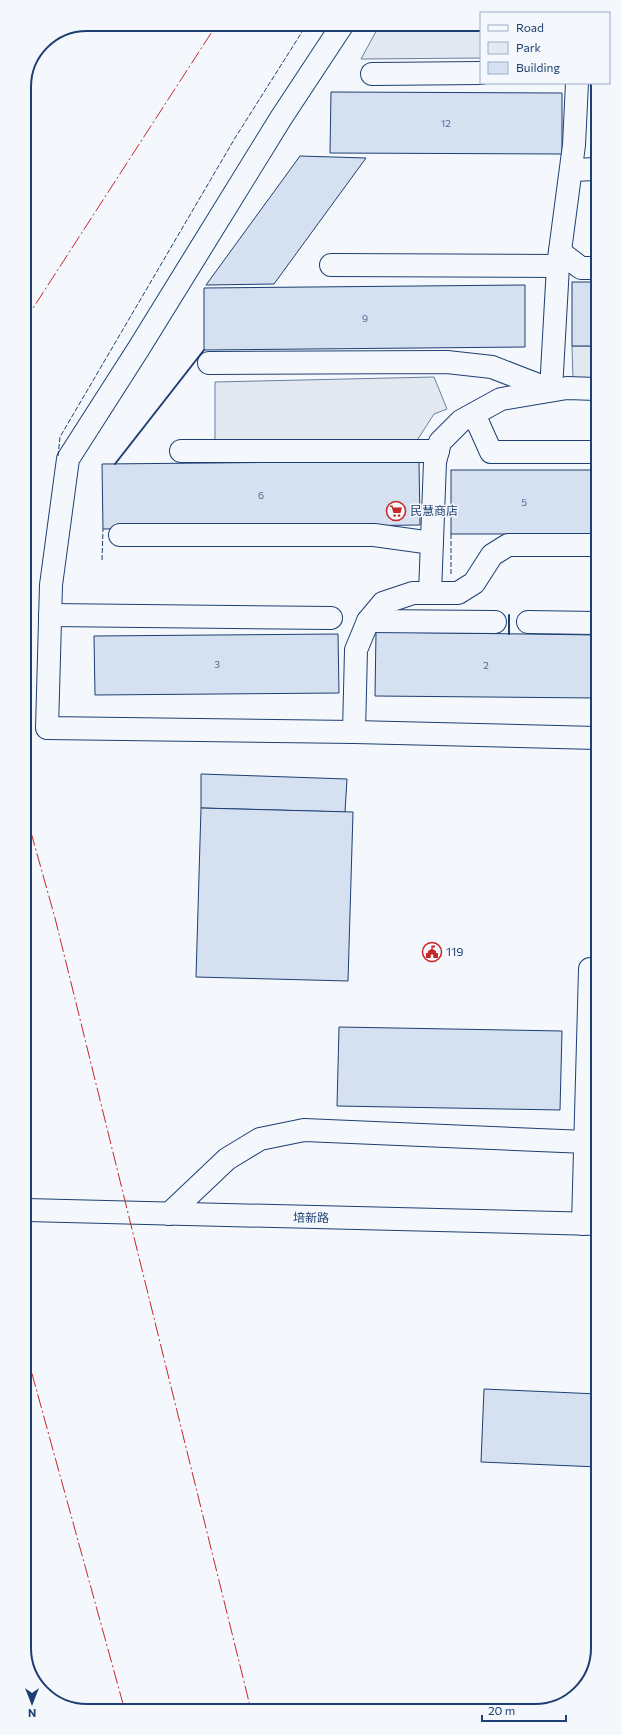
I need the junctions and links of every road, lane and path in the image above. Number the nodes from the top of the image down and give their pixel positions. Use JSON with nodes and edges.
{"nodes":[{"id":1,"x":338,"y":31,"type":"edge"},
{"id":2,"x":372,"y":74,"type":"dead end"},
{"id":3,"x":480,"y":74,"type":"edge"},
{"id":4,"x":577,"y":84,"type":"edge"},
{"id":5,"x":591,"y":169,"type":"edge"},
{"id":6,"x":572,"y":170,"type":"junction"},
{"id":7,"x":559,"y":259,"type":"junction"},
{"id":8,"x":331,"y":265,"type":"dead end"},
{"id":9,"x":591,"y":268,"type":"edge"},
{"id":10,"x":209,"y":363,"type":"dead end"},
{"id":11,"x":591,"y":389,"type":"edge"},
{"id":12,"x":551,"y":390,"type":"junction"},
{"id":13,"x":474,"y":414,"type":"junction"},
{"id":14,"x":181,"y":451,"type":"dead end"},
{"id":15,"x":438,"y":451,"type":"junction"},
{"id":16,"x":591,"y":452,"type":"edge"},
{"id":17,"x":120,"y":536,"type":"dead end"},
{"id":18,"x":432,"y":543,"type":"junction"},
{"id":19,"x":591,"y":545,"type":"edge"},
{"id":20,"x":430,"y":593,"type":"junction"},
{"id":21,"x":50,"y":616,"type":"junction"},
{"id":22,"x":332,"y":618,"type":"dead end"},
{"id":23,"x":368,"y":621,"type":"junction"},
{"id":24,"x":495,"y":622,"type":"dead end"},
{"id":25,"x":528,"y":622,"type":"dead end"},
{"id":26,"x":591,"y":623,"type":"edge"},
{"id":27,"x":354,"y":732,"type":"junction"},
{"id":28,"x":591,"y":738,"type":"edge"},
{"id":29,"x":590,"y":969,"type":"dead end"},
{"id":30,"x":586,"y":1142,"type":"junction"},
{"id":31,"x":31,"y":1210,"type":"edge"},
{"id":32,"x":169,"y":1214,"type":"junction"},
{"id":33,"x":590,"y":1224,"type":"edge"}],
"edges":[{"from":1,"to":21,"type":"main road"},
{"from":2,"to":3,"type":"main road"},
{"from":4,"to":6,"type":"main road"},
{"from":5,"to":6,"type":"main road"},
{"from":6,"to":7,"type":"main road"},
{"from":7,"to":8,"type":"main road"},
{"from":7,"to":9,"type":"main road"},
{"from":7,"to":12,"type":"main road"},
{"from":10,"to":12,"type":"main road"},
{"from":11,"to":12,"type":"main road"},
{"from":12,"to":13,"type":"main road"},
{"from":13,"to":15,"type":"main road"},
{"from":13,"to":16,"type":"main road"},
{"from":14,"to":15,"type":"main road"},
{"from":15,"to":18,"type":"main road"},
{"from":17,"to":18,"type":"main road"},
{"from":18,"to":20,"type":"main road"},
{"from":19,"to":20,"type":"main road"},
{"from":20,"to":23,"type":"main road"},
{"from":21,"to":22,"type":"main road"},
{"from":21,"to":27,"type":"main road"},
{"from":23,"to":24,"type":"main road"},
{"from":23,"to":27,"type":"main road"},
{"from":25,"to":26,"type":"main road"},
{"from":27,"to":28,"type":"main road"},
{"from":29,"to":30,"type":"main road"},
{"from":30,"to":32,"type":"main road"},
{"from":30,"to":33,"type":"main road"},
{"from":31,"to":32,"type":"main road","name":"培新路"},
{"from":32,"to":33,"type":"main road","name":"培新路"}]}
